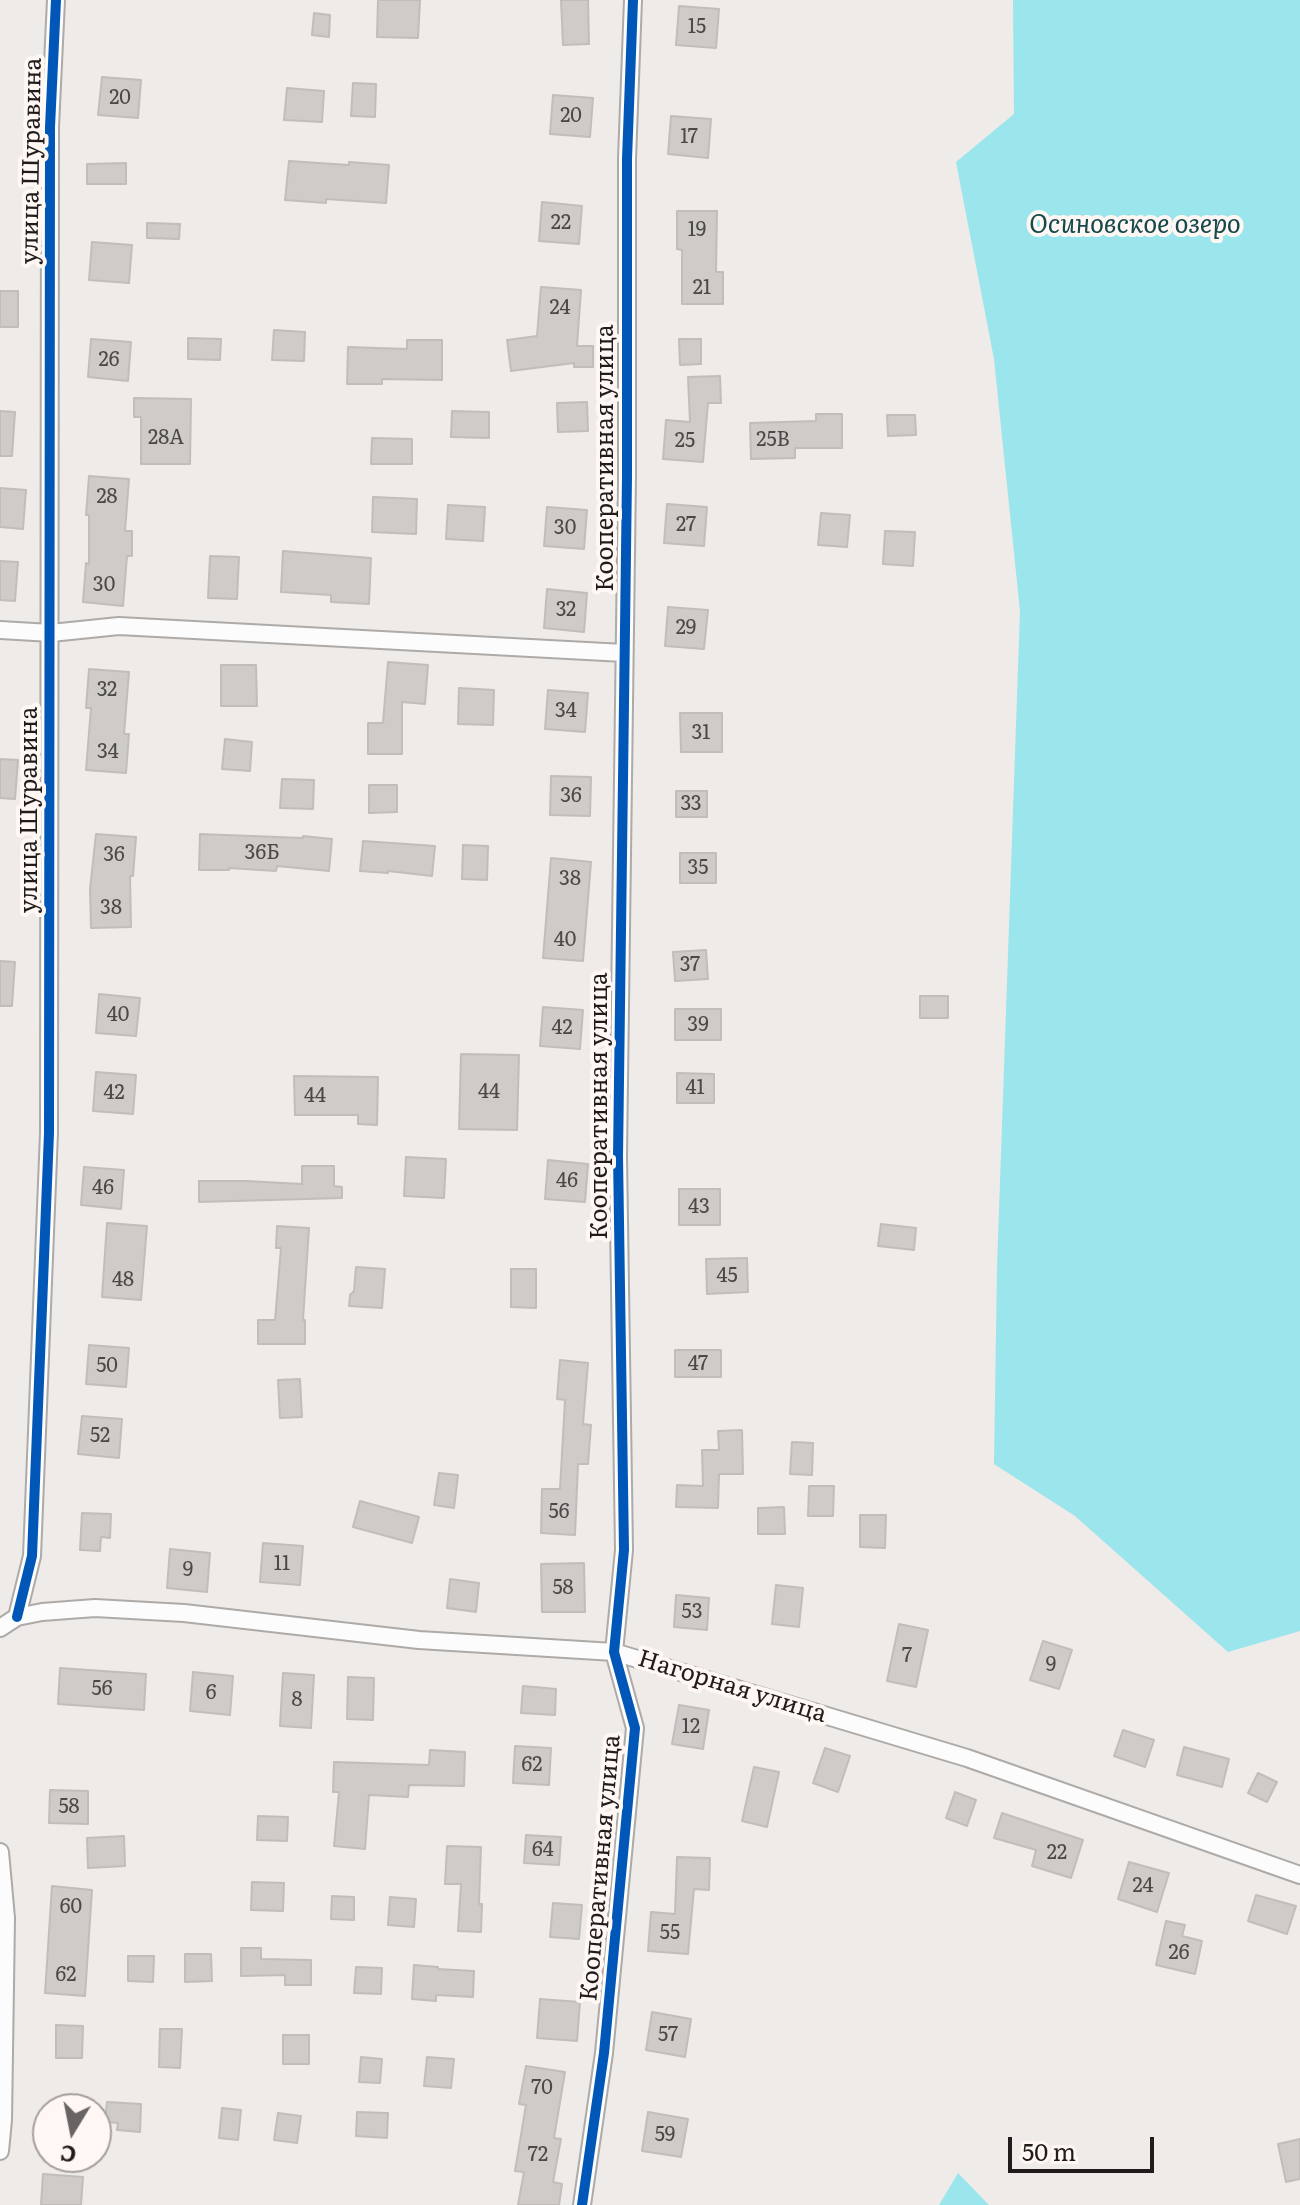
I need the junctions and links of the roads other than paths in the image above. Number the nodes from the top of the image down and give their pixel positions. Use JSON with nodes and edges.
{"nodes":[{"id":1,"x":56,"y":0,"type":"edge"},
{"id":2,"x":633,"y":0,"type":"edge"},
{"id":3,"x":0,"y":630,"type":"edge"},
{"id":4,"x":51,"y":633,"type":"junction"},
{"id":5,"x":624,"y":653,"type":"junction"},
{"id":6,"x":17,"y":1617,"type":"junction"},
{"id":7,"x":0,"y":1628,"type":"edge"},
{"id":8,"x":614,"y":1652,"type":"junction"},
{"id":9,"x":0,"y":1852,"type":"edge"},
{"id":10,"x":1300,"y":1875,"type":"edge"},
{"id":11,"x":0,"y":2151,"type":"edge"},
{"id":12,"x":582,"y":2205,"type":"edge"}],
"edges":[{"from":1,"to":4,"type":"street","name":"улица Шуравина"},
{"from":2,"to":5,"type":"street","name":"Кооперативная улица"},
{"from":3,"to":4,"type":"street"},
{"from":4,"to":5,"type":"street"},
{"from":4,"to":6,"type":"street","name":"улица Шуравина"},
{"from":5,"to":8,"type":"street","name":"Кооперативная улица"},
{"from":6,"to":7,"type":"street","name":"Нагорная улица"},
{"from":6,"to":8,"type":"street","name":"Нагорная улица"},
{"from":8,"to":10,"type":"street","name":"Нагорная улица"},
{"from":8,"to":12,"type":"street","name":"Кооперативная улица"},
{"from":9,"to":11,"type":"street"}]}
